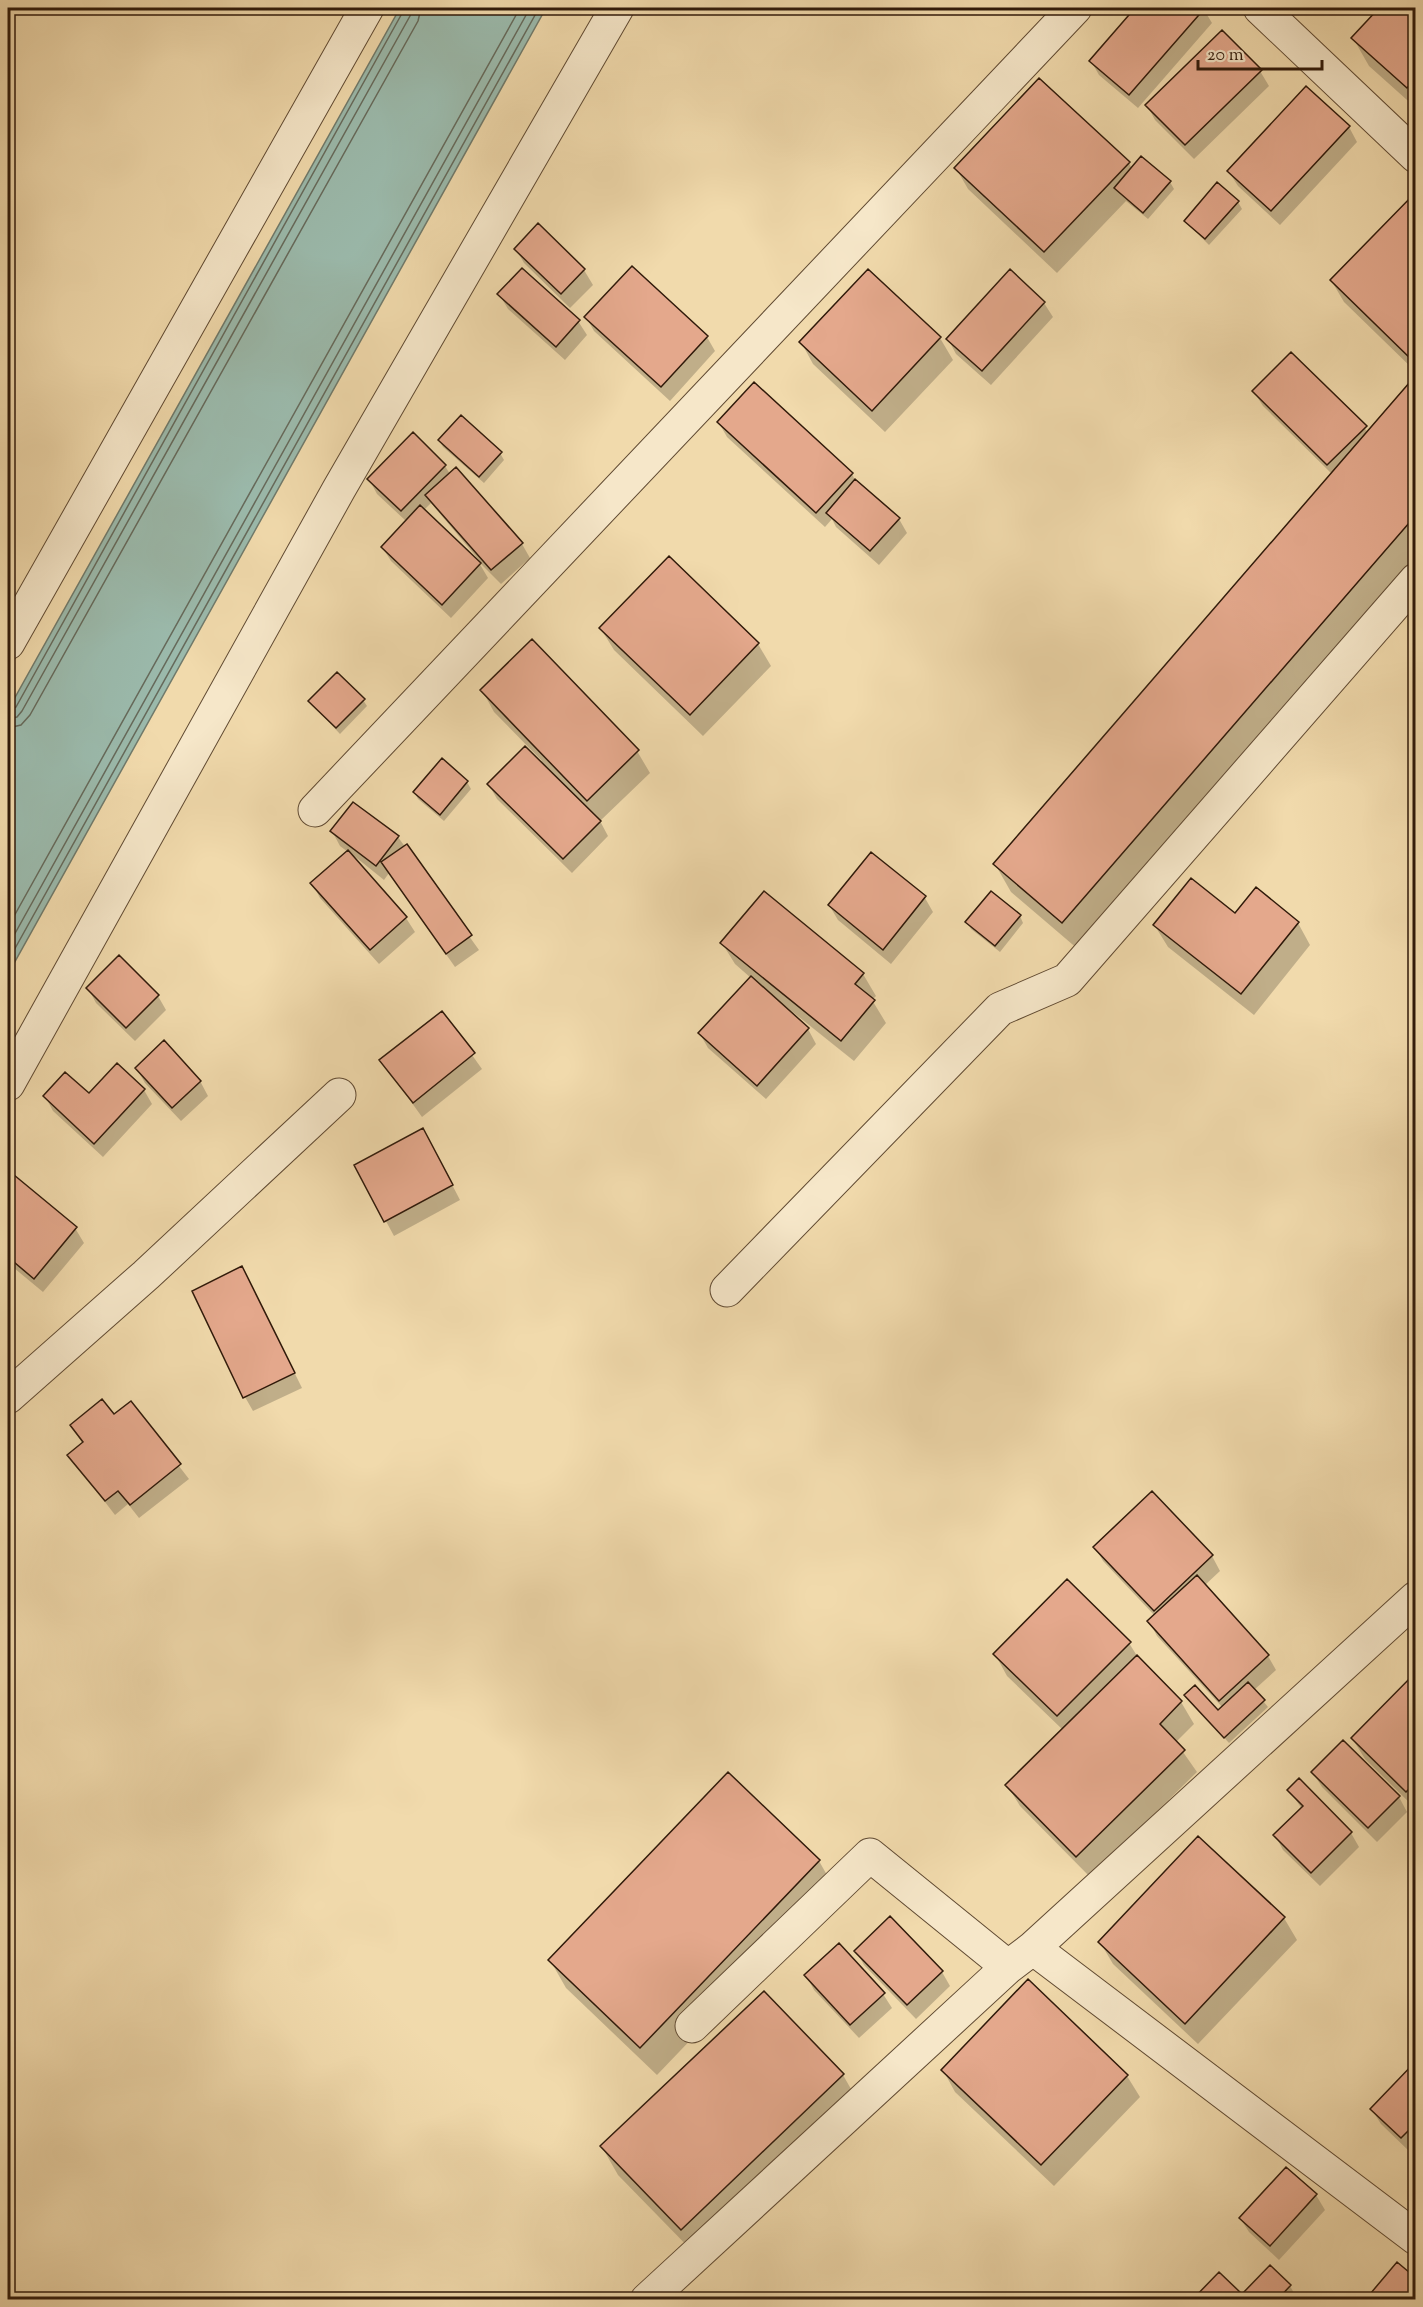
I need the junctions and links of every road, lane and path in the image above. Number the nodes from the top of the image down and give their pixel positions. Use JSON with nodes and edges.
{"nodes":[{"id":1,"x":366,"y":8,"type":"edge"},
{"id":2,"x":617,"y":8,"type":"edge"},
{"id":3,"x":1075,"y":8,"type":"edge"},
{"id":4,"x":1260,"y":8,"type":"edge"},
{"id":5,"x":1411,"y":142,"type":"edge"},
{"id":6,"x":1416,"y":580,"type":"edge"},
{"id":7,"x":8,"y":643,"type":"edge"},
{"id":8,"x":315,"y":810,"type":"dead end"},
{"id":9,"x":8,"y":1084,"type":"edge"},
{"id":10,"x":339,"y":1095,"type":"dead end"},
{"id":11,"x":726,"y":1290,"type":"dead end"},
{"id":12,"x":8,"y":1397,"type":"edge"},
{"id":13,"x":1416,"y":1598,"type":"edge"},
{"id":14,"x":1020,"y":1957,"type":"junction"},
{"id":15,"x":692,"y":2026,"type":"dead end"},
{"id":16,"x":1416,"y":2238,"type":"edge"},
{"id":17,"x":647,"y":2300,"type":"edge"}],
"edges":[{"from":1,"to":7,"type":"street"},
{"from":2,"to":9,"type":"street"},
{"from":3,"to":8,"type":"street"},
{"from":4,"to":5,"type":"street"},
{"from":6,"to":11,"type":"street"},
{"from":10,"to":12,"type":"street"},
{"from":13,"to":14,"type":"street"},
{"from":14,"to":15,"type":"street"},
{"from":14,"to":16,"type":"street"},
{"from":14,"to":17,"type":"street"}]}
